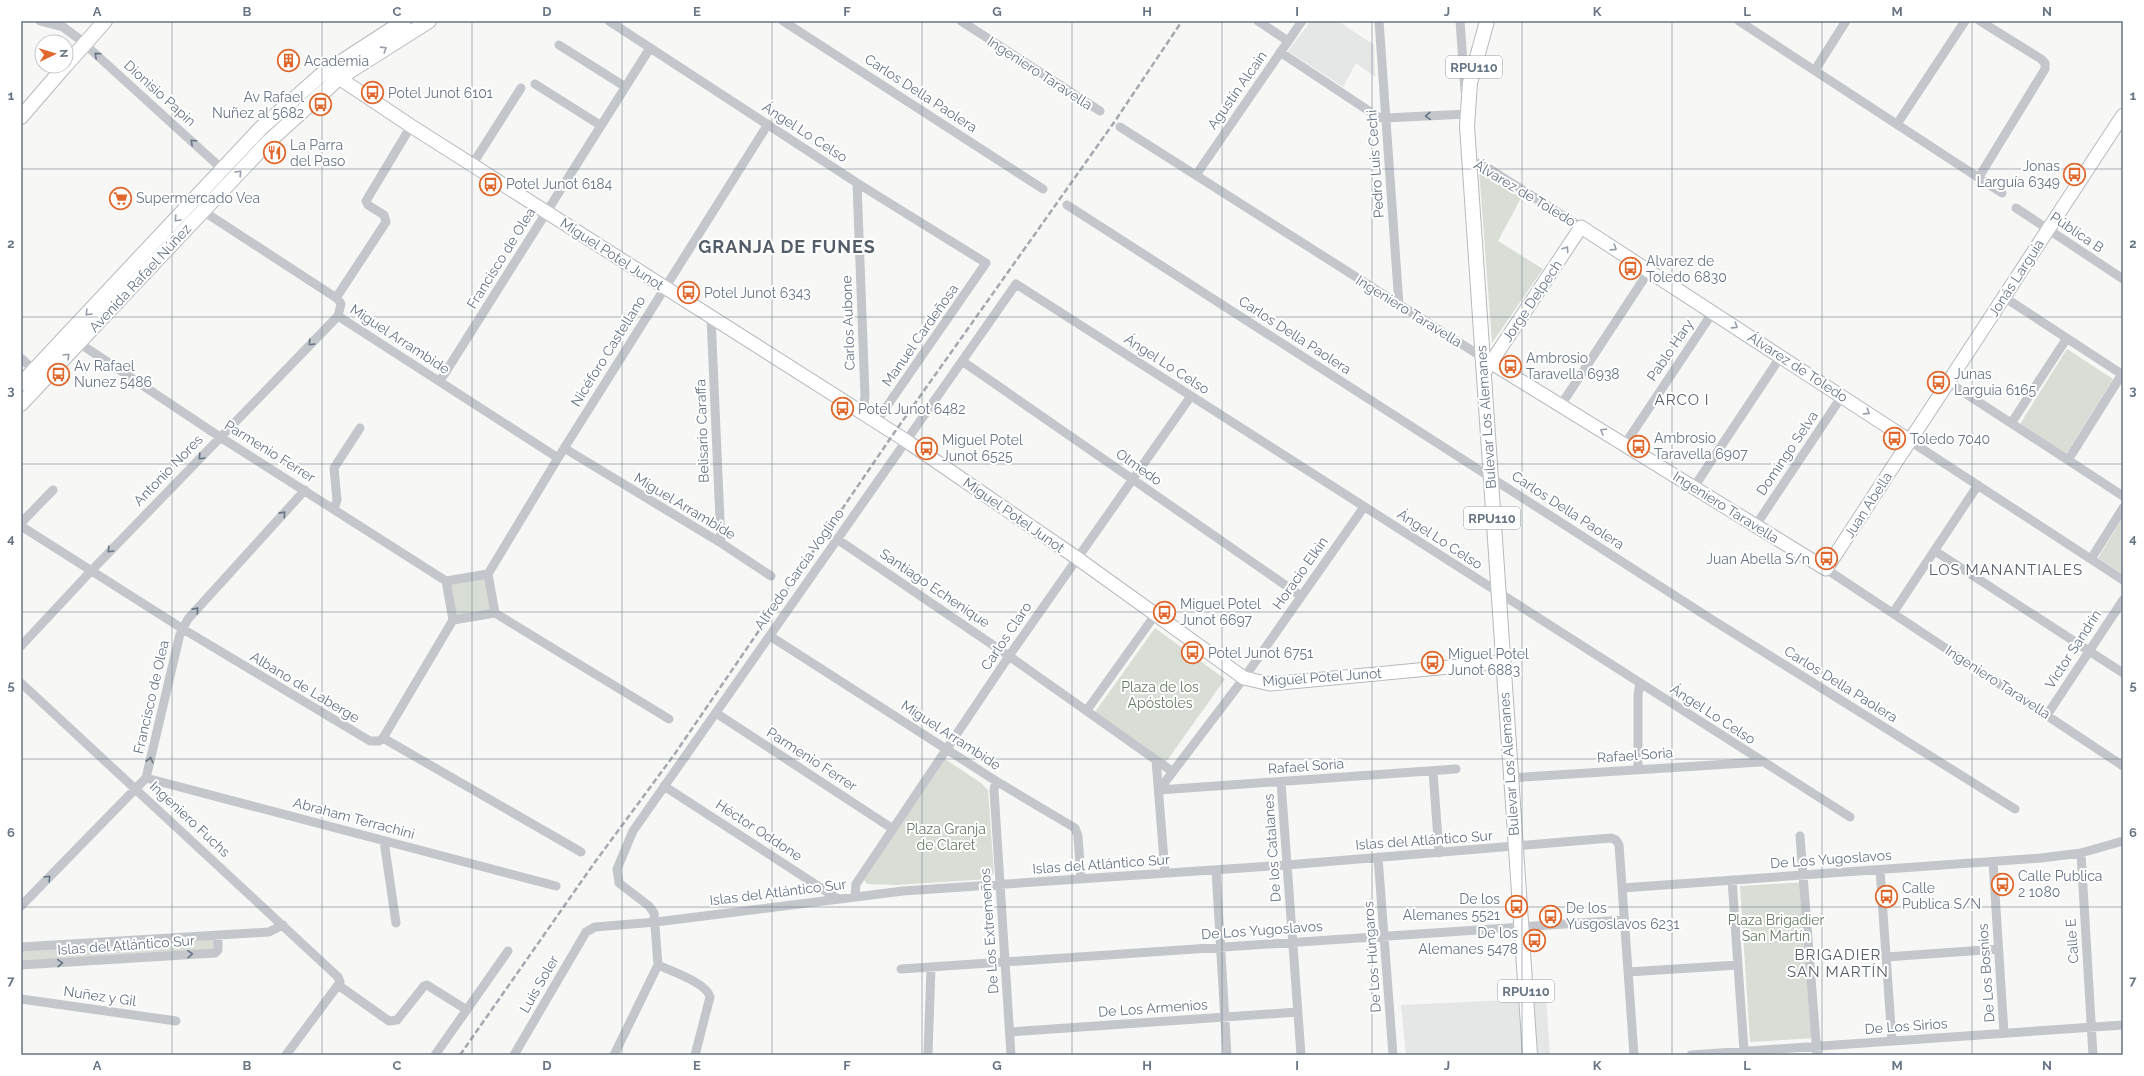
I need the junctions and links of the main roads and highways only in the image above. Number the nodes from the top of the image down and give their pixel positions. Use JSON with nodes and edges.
{"nodes":[{"id":1,"x":92,"y":21,"type":"edge"},
{"id":2,"x":105,"y":21,"type":"edge"},
{"id":3,"x":429,"y":21,"type":"edge"},
{"id":4,"x":1488,"y":21,"type":"edge"},
{"id":5,"x":399,"y":25,"type":"edge"},
{"id":6,"x":82,"y":41,"type":"junction"},
{"id":7,"x":74,"y":46,"type":"edge"},
{"id":8,"x":74,"y":53,"type":"edge"},
{"id":9,"x":47,"y":74,"type":"edge"},
{"id":10,"x":58,"y":74,"type":"edge"},
{"id":11,"x":321,"y":75,"type":"junction"},
{"id":12,"x":339,"y":78,"type":"junction"},
{"id":13,"x":21,"y":104,"type":"edge"},
{"id":14,"x":2123,"y":115,"type":"edge"},
{"id":15,"x":21,"y":116,"type":"edge"},
{"id":16,"x":1581,"y":227,"type":"joint"},
{"id":17,"x":1486,"y":360,"type":"junction"},
{"id":18,"x":21,"y":384,"type":"edge"},
{"id":19,"x":21,"y":404,"type":"edge"},
{"id":20,"x":1910,"y":441,"type":"junction"},
{"id":21,"x":1826,"y":569,"type":"joint"},
{"id":22,"x":1502,"y":662,"type":"junction"},
{"id":23,"x":1530,"y":1055,"type":"edge"}],
"edges":[{"from":1,"to":6,"type":"main road"},
{"from":2,"to":6,"type":"main road"},
{"from":3,"to":5,"type":"main road","name":"Avenida Rafael Núñez"},
{"from":4,"to":17,"type":"main road","name":"Bulevar Los Alemanes","number":"RPU110"},
{"from":5,"to":11,"type":"main road","name":"Avenida Rafael Núñez"},
{"from":12,"to":5,"type":"main road","name":"Avenida Rafael Núñez","one_way":true},
{"from":6,"to":7,"type":"main road"},
{"from":6,"to":8,"type":"main road"},
{"from":9,"to":13,"type":"main road"},
{"from":10,"to":15,"type":"main road"},
{"from":11,"to":12,"type":"main road"},
{"from":11,"to":18,"type":"main road","name":"Avenida Rafael Núñez","one_way":true},
{"from":19,"to":12,"type":"main road","name":"Avenida Rafael Núñez","one_way":true},
{"from":12,"to":22,"type":"main road","name":"Miguel Potel Junot"},
{"from":14,"to":20,"type":"main road","name":"Jonás Larguía"},
{"from":17,"to":16,"type":"main road","name":"Jorge Delpech","one_way":true},
{"from":16,"to":20,"type":"main road","name":"Álvarez de Toledo","one_way":true},
{"from":21,"to":17,"type":"main road","name":"Ingeniero Taravella","one_way":true},
{"from":17,"to":22,"type":"main road","name":"Bulevar Los Alemanes","number":"RPU110"},
{"from":20,"to":21,"type":"main road","name":"Juan Abella"},
{"from":22,"to":23,"type":"main road","name":"Bulevar Los Alemanes","number":"RPU110"}]}
